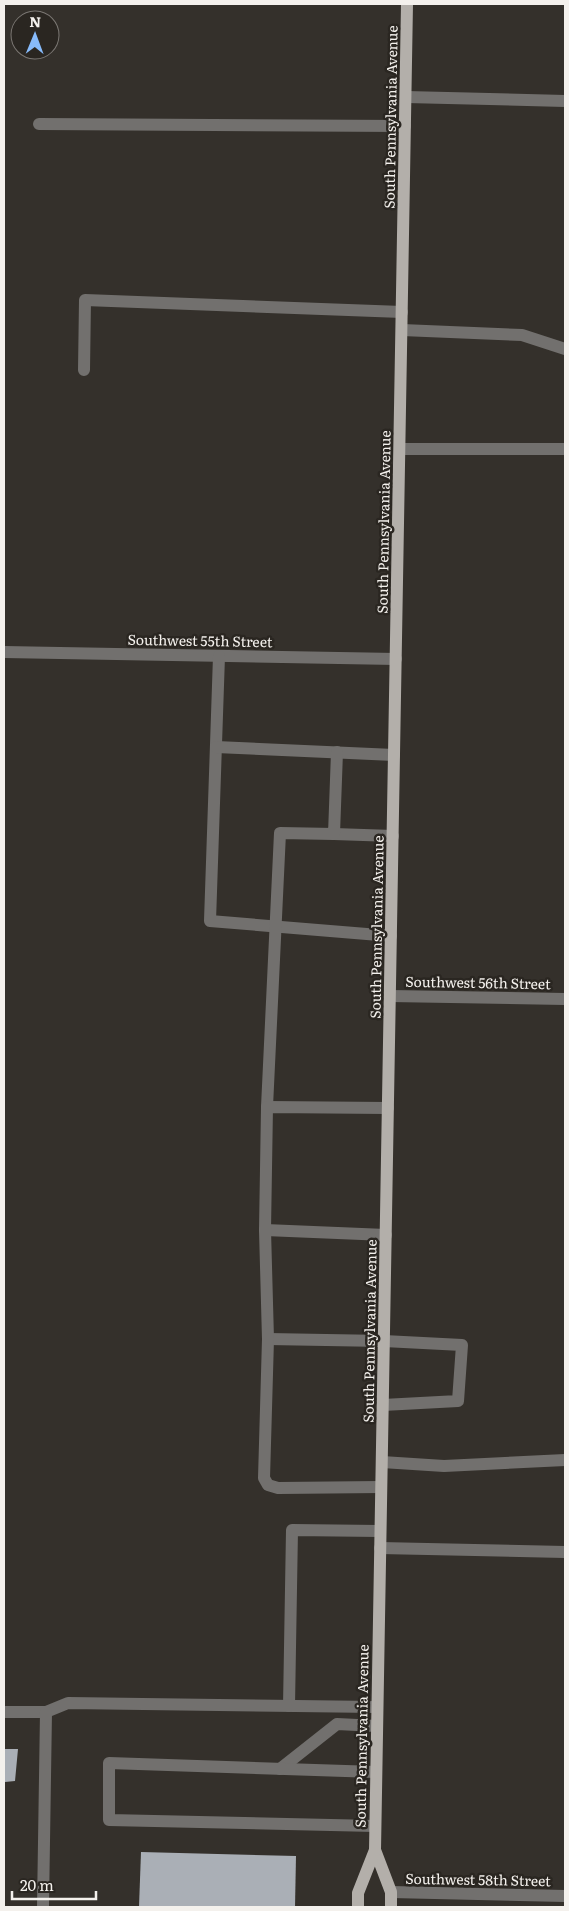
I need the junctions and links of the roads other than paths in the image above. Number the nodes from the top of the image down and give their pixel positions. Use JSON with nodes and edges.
{"nodes":[{"id":1,"x":407,"y":4,"type":"edge"},
{"id":2,"x":406,"y":97,"type":"junction"},
{"id":3,"x":565,"y":100,"type":"edge"},
{"id":4,"x":39,"y":124,"type":"dead end"},
{"id":5,"x":405,"y":126,"type":"junction"},
{"id":6,"x":402,"y":312,"type":"junction"},
{"id":7,"x":402,"y":330,"type":"junction"},
{"id":8,"x":565,"y":349,"type":"edge"},
{"id":9,"x":84,"y":370,"type":"dead end"},
{"id":10,"x":400,"y":449,"type":"junction"},
{"id":11,"x":565,"y":450,"type":"edge"},
{"id":12,"x":4,"y":652,"type":"edge"},
{"id":13,"x":219,"y":656,"type":"junction"},
{"id":14,"x":396,"y":659,"type":"junction"},
{"id":15,"x":216,"y":747,"type":"junction"},
{"id":16,"x":337,"y":752,"type":"junction"},
{"id":17,"x":394,"y":755,"type":"junction"},
{"id":18,"x":334,"y":834,"type":"junction"},
{"id":19,"x":393,"y":836,"type":"junction"},
{"id":20,"x":276,"y":927,"type":"junction"},
{"id":21,"x":391,"y":936,"type":"junction"},
{"id":22,"x":390,"y":996,"type":"junction"},
{"id":23,"x":565,"y":999,"type":"edge"},
{"id":24,"x":267,"y":1107,"type":"junction"},
{"id":25,"x":388,"y":1108,"type":"junction"},
{"id":26,"x":265,"y":1230,"type":"junction"},
{"id":27,"x":386,"y":1235,"type":"junction"},
{"id":28,"x":268,"y":1339,"type":"junction"},
{"id":29,"x":384,"y":1341,"type":"junction"},
{"id":30,"x":383,"y":1405,"type":"junction"},
{"id":31,"x":565,"y":1460,"type":"edge"},
{"id":32,"x":382,"y":1462,"type":"junction"},
{"id":33,"x":381,"y":1487,"type":"junction"},
{"id":34,"x":380,"y":1531,"type":"junction"},
{"id":35,"x":380,"y":1548,"type":"junction"},
{"id":36,"x":565,"y":1552,"type":"edge"},
{"id":37,"x":289,"y":1706,"type":"junction"},
{"id":38,"x":377,"y":1707,"type":"junction"},
{"id":39,"x":4,"y":1712,"type":"edge"},
{"id":40,"x":46,"y":1712,"type":"junction"},
{"id":41,"x":377,"y":1726,"type":"junction"},
{"id":42,"x":280,"y":1769,"type":"junction"},
{"id":43,"x":376,"y":1772,"type":"junction"},
{"id":44,"x":375,"y":1826,"type":"junction"},
{"id":45,"x":374,"y":1850,"type":"junction"},
{"id":46,"x":391,"y":1892,"type":"junction"},
{"id":47,"x":565,"y":1896,"type":"edge"},
{"id":48,"x":43,"y":1907,"type":"edge"},
{"id":49,"x":358,"y":1907,"type":"edge"},
{"id":50,"x":391,"y":1907,"type":"edge"}],
"edges":[{"from":1,"to":2,"type":"main road","name":"South Pennsylvania Avenue"},
{"from":2,"to":3,"type":"street"},
{"from":2,"to":5,"type":"main road","name":"South Pennsylvania Avenue"},
{"from":4,"to":5,"type":"street"},
{"from":5,"to":6,"type":"main road","name":"South Pennsylvania Avenue"},
{"from":6,"to":7,"type":"main road","name":"South Pennsylvania Avenue"},
{"from":6,"to":9,"type":"street"},
{"from":7,"to":8,"type":"street"},
{"from":7,"to":10,"type":"main road","name":"South Pennsylvania Avenue"},
{"from":10,"to":11,"type":"street"},
{"from":10,"to":14,"type":"main road","name":"South Pennsylvania Avenue"},
{"from":12,"to":13,"type":"street","name":"Southwest 55th Street"},
{"from":13,"to":14,"type":"street","name":"Southwest 55th Street"},
{"from":13,"to":15,"type":"street"},
{"from":14,"to":17,"type":"main road","name":"South Pennsylvania Avenue"},
{"from":15,"to":16,"type":"street"},
{"from":15,"to":20,"type":"street"},
{"from":16,"to":17,"type":"street"},
{"from":16,"to":18,"type":"street"},
{"from":17,"to":19,"type":"main road","name":"South Pennsylvania Avenue"},
{"from":18,"to":19,"type":"street"},
{"from":18,"to":20,"type":"street"},
{"from":19,"to":21,"type":"main road","name":"South Pennsylvania Avenue"},
{"from":20,"to":21,"type":"street"},
{"from":20,"to":24,"type":"street"},
{"from":21,"to":22,"type":"main road","name":"South Pennsylvania Avenue"},
{"from":22,"to":23,"type":"street","name":"Southwest 56th Street"},
{"from":22,"to":25,"type":"main road","name":"South Pennsylvania Avenue"},
{"from":24,"to":25,"type":"street"},
{"from":24,"to":26,"type":"street"},
{"from":25,"to":27,"type":"main road","name":"South Pennsylvania Avenue"},
{"from":26,"to":27,"type":"street"},
{"from":26,"to":28,"type":"street"},
{"from":27,"to":29,"type":"main road","name":"South Pennsylvania Avenue"},
{"from":28,"to":29,"type":"street"},
{"from":28,"to":33,"type":"street"},
{"from":29,"to":30,"type":"main road","name":"South Pennsylvania Avenue"},
{"from":29,"to":30,"type":"street"},
{"from":30,"to":32,"type":"main road","name":"South Pennsylvania Avenue"},
{"from":31,"to":32,"type":"street"},
{"from":32,"to":33,"type":"main road","name":"South Pennsylvania Avenue"},
{"from":33,"to":34,"type":"main road","name":"South Pennsylvania Avenue"},
{"from":34,"to":35,"type":"main road","name":"South Pennsylvania Avenue"},
{"from":34,"to":37,"type":"street"},
{"from":35,"to":36,"type":"street"},
{"from":35,"to":38,"type":"main road","name":"South Pennsylvania Avenue"},
{"from":37,"to":38,"type":"street"},
{"from":37,"to":40,"type":"street"},
{"from":38,"to":41,"type":"main road","name":"South Pennsylvania Avenue"},
{"from":39,"to":40,"type":"street"},
{"from":40,"to":48,"type":"street"},
{"from":41,"to":42,"type":"street"},
{"from":41,"to":43,"type":"main road","name":"South Pennsylvania Avenue"},
{"from":42,"to":43,"type":"street"},
{"from":42,"to":44,"type":"street"},
{"from":43,"to":44,"type":"main road","name":"South Pennsylvania Avenue"},
{"from":44,"to":45,"type":"main road","name":"South Pennsylvania Avenue"},
{"from":45,"to":46,"type":"main road","name":"South Pennsylvania Avenue"},
{"from":45,"to":49,"type":"main road","name":"South Pennsylvania Avenue"},
{"from":46,"to":47,"type":"street","name":"Southwest 58th Street"},
{"from":46,"to":50,"type":"main road","name":"South Pennsylvania Avenue"}]}
